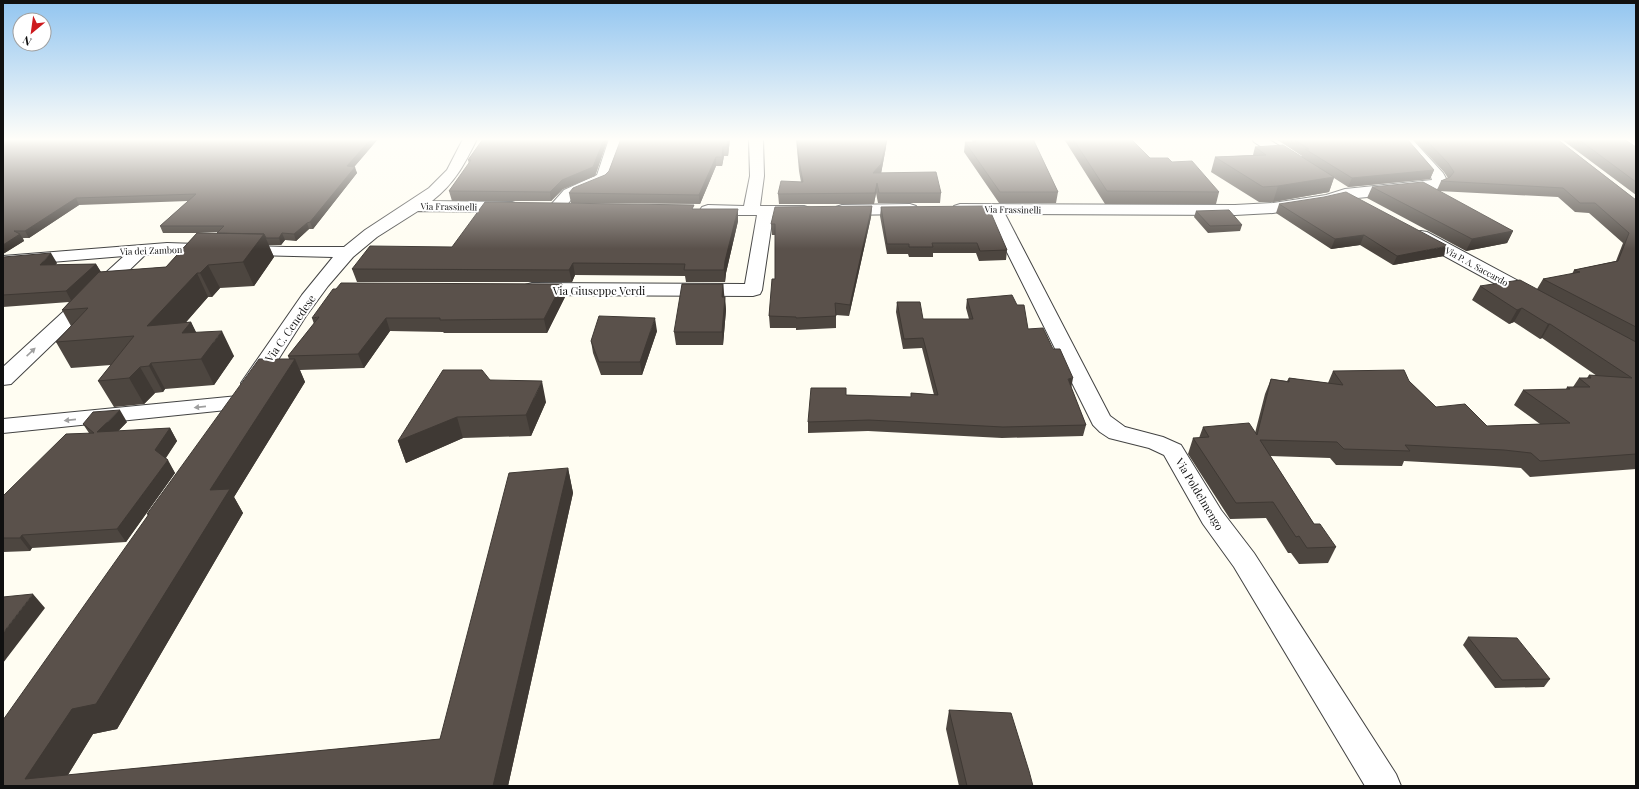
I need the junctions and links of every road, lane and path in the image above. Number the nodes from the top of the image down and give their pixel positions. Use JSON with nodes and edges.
{"nodes":[{"id":1,"x":451,"y":176,"type":"edge"},
{"id":2,"x":604,"y":176,"type":"edge"},
{"id":3,"x":757,"y":176,"type":"edge"},
{"id":4,"x":1438,"y":176,"type":"edge"},
{"id":5,"x":1325,"y":181,"type":"edge"},
{"id":6,"x":1345,"y":194,"type":"junction"},
{"id":7,"x":414,"y":206,"type":"junction"},
{"id":8,"x":1369,"y":208,"type":"edge"},
{"id":9,"x":923,"y":209,"type":"edge"},
{"id":10,"x":947,"y":209,"type":"edge"},
{"id":11,"x":994,"y":209,"type":"junction"},
{"id":12,"x":696,"y":210,"type":"edge"},
{"id":13,"x":759,"y":211,"type":"junction"},
{"id":14,"x":1404,"y":227,"type":"edge"},
{"id":15,"x":141,"y":249,"type":"junction"},
{"id":16,"x":348,"y":252,"type":"junction"},
{"id":17,"x":3,"y":261,"type":"edge"},
{"id":18,"x":515,"y":289,"type":"edge"},
{"id":19,"x":1543,"y":302,"type":"edge"},
{"id":20,"x":3,"y":379,"type":"edge"},
{"id":21,"x":238,"y":403,"type":"junction"},
{"id":22,"x":225,"y":422,"type":"edge"},
{"id":23,"x":3,"y":426,"type":"edge"},
{"id":24,"x":1384,"y":786,"type":"edge"}],
"edges":[{"from":1,"to":7,"type":"street","name":"Via C. Cenedese"},
{"from":2,"to":7,"type":"street","name":"Via Frassinelli"},
{"from":3,"to":13,"type":"street"},
{"from":4,"to":6,"type":"street","name":"Via Frassinelli"},
{"from":5,"to":6,"type":"street"},
{"from":6,"to":8,"type":"street"},
{"from":6,"to":11,"type":"street","name":"Via Frassinelli"},
{"from":7,"to":16,"type":"street","name":"Via C. Cenedese"},
{"from":9,"to":13,"type":"street"},
{"from":10,"to":11,"type":"street","name":"Via Frassinelli"},
{"from":11,"to":24,"type":"street","name":"Via Poldelmengo"},
{"from":12,"to":13,"type":"street"},
{"from":13,"to":18,"type":"street","name":"Via Giuseppe Verdi"},
{"from":14,"to":19,"type":"street","name":"Via P. A. Saccardo"},
{"from":15,"to":16,"type":"street","name":"Via dei Zambon"},
{"from":15,"to":17,"type":"street","name":"Via dei Zambon"},
{"from":20,"to":15,"type":"street","one_way":true},
{"from":16,"to":21,"type":"street","name":"Via C. Cenedese"},
{"from":21,"to":22,"type":"street","name":"Via C. Cenedese"},
{"from":21,"to":23,"type":"street","one_way":true}]}
